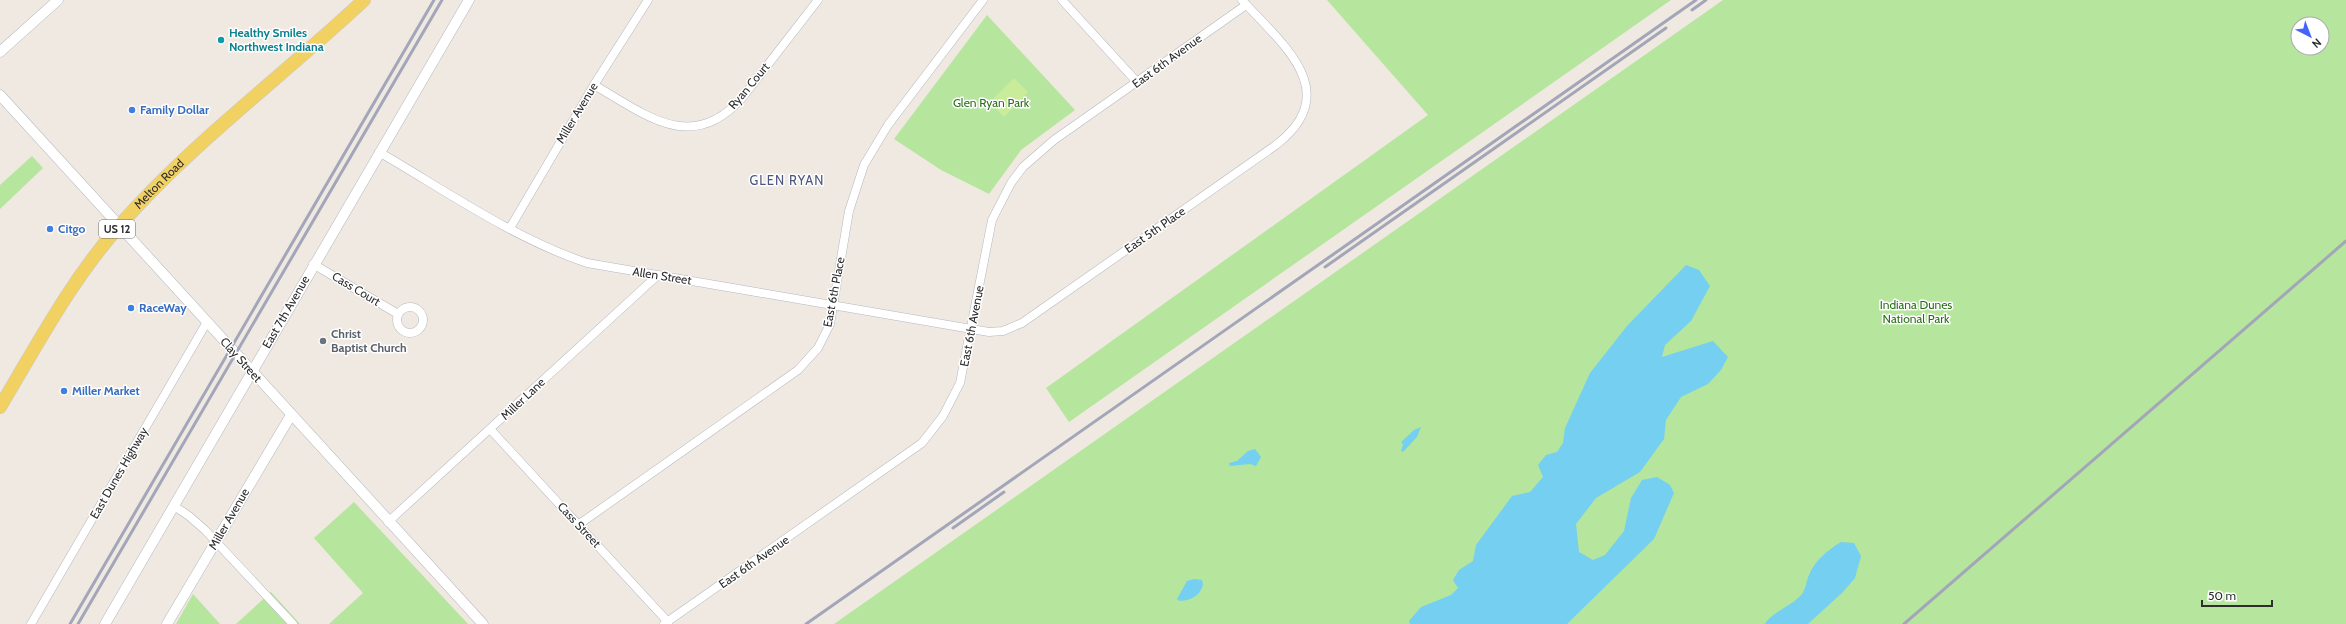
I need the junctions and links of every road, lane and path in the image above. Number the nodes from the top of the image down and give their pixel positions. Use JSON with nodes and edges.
{"nodes":[{"id":1,"x":58,"y":0,"type":"edge"},
{"id":2,"x":364,"y":0,"type":"edge"},
{"id":3,"x":469,"y":0,"type":"edge"},
{"id":4,"x":648,"y":0,"type":"edge"},
{"id":5,"x":818,"y":0,"type":"edge"},
{"id":6,"x":983,"y":0,"type":"edge"},
{"id":7,"x":1062,"y":0,"type":"edge"},
{"id":8,"x":1244,"y":2,"type":"edge"},
{"id":9,"x":0,"y":52,"type":"edge"},
{"id":10,"x":1137,"y":82,"type":"junction"},
{"id":11,"x":594,"y":85,"type":"junction"},
{"id":12,"x":0,"y":95,"type":"edge"},
{"id":13,"x":379,"y":152,"type":"junction"},
{"id":14,"x":119,"y":226,"type":"junction"},
{"id":15,"x":510,"y":228,"type":"junction"},
{"id":16,"x":314,"y":264,"type":"junction"},
{"id":17,"x":658,"y":275,"type":"junction"},
{"id":18,"x":833,"y":306,"type":"junction"},
{"id":19,"x":398,"y":314,"type":"dead end"},
{"id":20,"x":207,"y":322,"type":"junction"},
{"id":21,"x":971,"y":328,"type":"junction"},
{"id":22,"x":251,"y":371,"type":"junction"},
{"id":23,"x":0,"y":407,"type":"edge"},
{"id":24,"x":292,"y":415,"type":"junction"},
{"id":25,"x":490,"y":429,"type":"junction"},
{"id":26,"x":174,"y":506,"type":"junction"},
{"id":27,"x":388,"y":522,"type":"junction"},
{"id":28,"x":578,"y":525,"type":"junction"},
{"id":29,"x":215,"y":543,"type":"junction"},
{"id":30,"x":666,"y":623,"type":"edge"},
{"id":31,"x":31,"y":624,"type":"edge"},
{"id":32,"x":105,"y":624,"type":"edge"},
{"id":33,"x":168,"y":624,"type":"edge"},
{"id":34,"x":293,"y":624,"type":"edge"},
{"id":35,"x":483,"y":624,"type":"edge"}],
"edges":[{"from":1,"to":9,"type":"street"},
{"from":2,"to":14,"type":"main road","name":"Melton Road","number":"US 12"},
{"from":3,"to":13,"type":"street","name":"East 7th Avenue"},
{"from":4,"to":11,"type":"street","name":"Miller Avenue"},
{"from":5,"to":11,"type":"street","name":"Ryan Court"},
{"from":6,"to":18,"type":"street","name":"East 6th Place"},
{"from":7,"to":10,"type":"street"},
{"from":8,"to":10,"type":"street","name":"East 6th Avenue"},
{"from":8,"to":21,"type":"street","name":"East 5th Place"},
{"from":10,"to":21,"type":"street","name":"East 6th Avenue"},
{"from":11,"to":15,"type":"street","name":"Miller Avenue"},
{"from":12,"to":14,"type":"street","name":"Clay Street"},
{"from":13,"to":15,"type":"street","name":"Allen Street"},
{"from":13,"to":16,"type":"street","name":"East 7th Avenue"},
{"from":14,"to":20,"type":"street","name":"Clay Street"},
{"from":14,"to":23,"type":"main road","name":"Melton Road","number":"US 12"},
{"from":15,"to":17,"type":"street","name":"Allen Street"},
{"from":16,"to":19,"type":"street","name":"Cass Court"},
{"from":16,"to":22,"type":"street","name":"East 7th Avenue"},
{"from":17,"to":18,"type":"street","name":"Allen Street"},
{"from":17,"to":25,"type":"street","name":"Miller Lane"},
{"from":18,"to":21,"type":"street","name":"Allen Street"},
{"from":18,"to":28,"type":"street","name":"East 6th Place"},
{"from":20,"to":22,"type":"street","name":"Clay Street"},
{"from":20,"to":31,"type":"street","name":"East Dunes Highway"},
{"from":21,"to":30,"type":"street","name":"East 6th Avenue"},
{"from":22,"to":24,"type":"street","name":"Clay Street"},
{"from":22,"to":26,"type":"street","name":"East 7th Avenue"},
{"from":24,"to":27,"type":"street","name":"Clay Street"},
{"from":24,"to":29,"type":"street","name":"Miller Avenue"},
{"from":25,"to":27,"type":"street","name":"Miller Lane"},
{"from":25,"to":28,"type":"street","name":"Cass Street"},
{"from":26,"to":29,"type":"street"},
{"from":26,"to":32,"type":"street","name":"East 7th Avenue"},
{"from":27,"to":35,"type":"street","name":"Clay Street"},
{"from":28,"to":30,"type":"street","name":"Cass Street"},
{"from":29,"to":33,"type":"street","name":"Miller Avenue"},
{"from":29,"to":34,"type":"street"}]}
